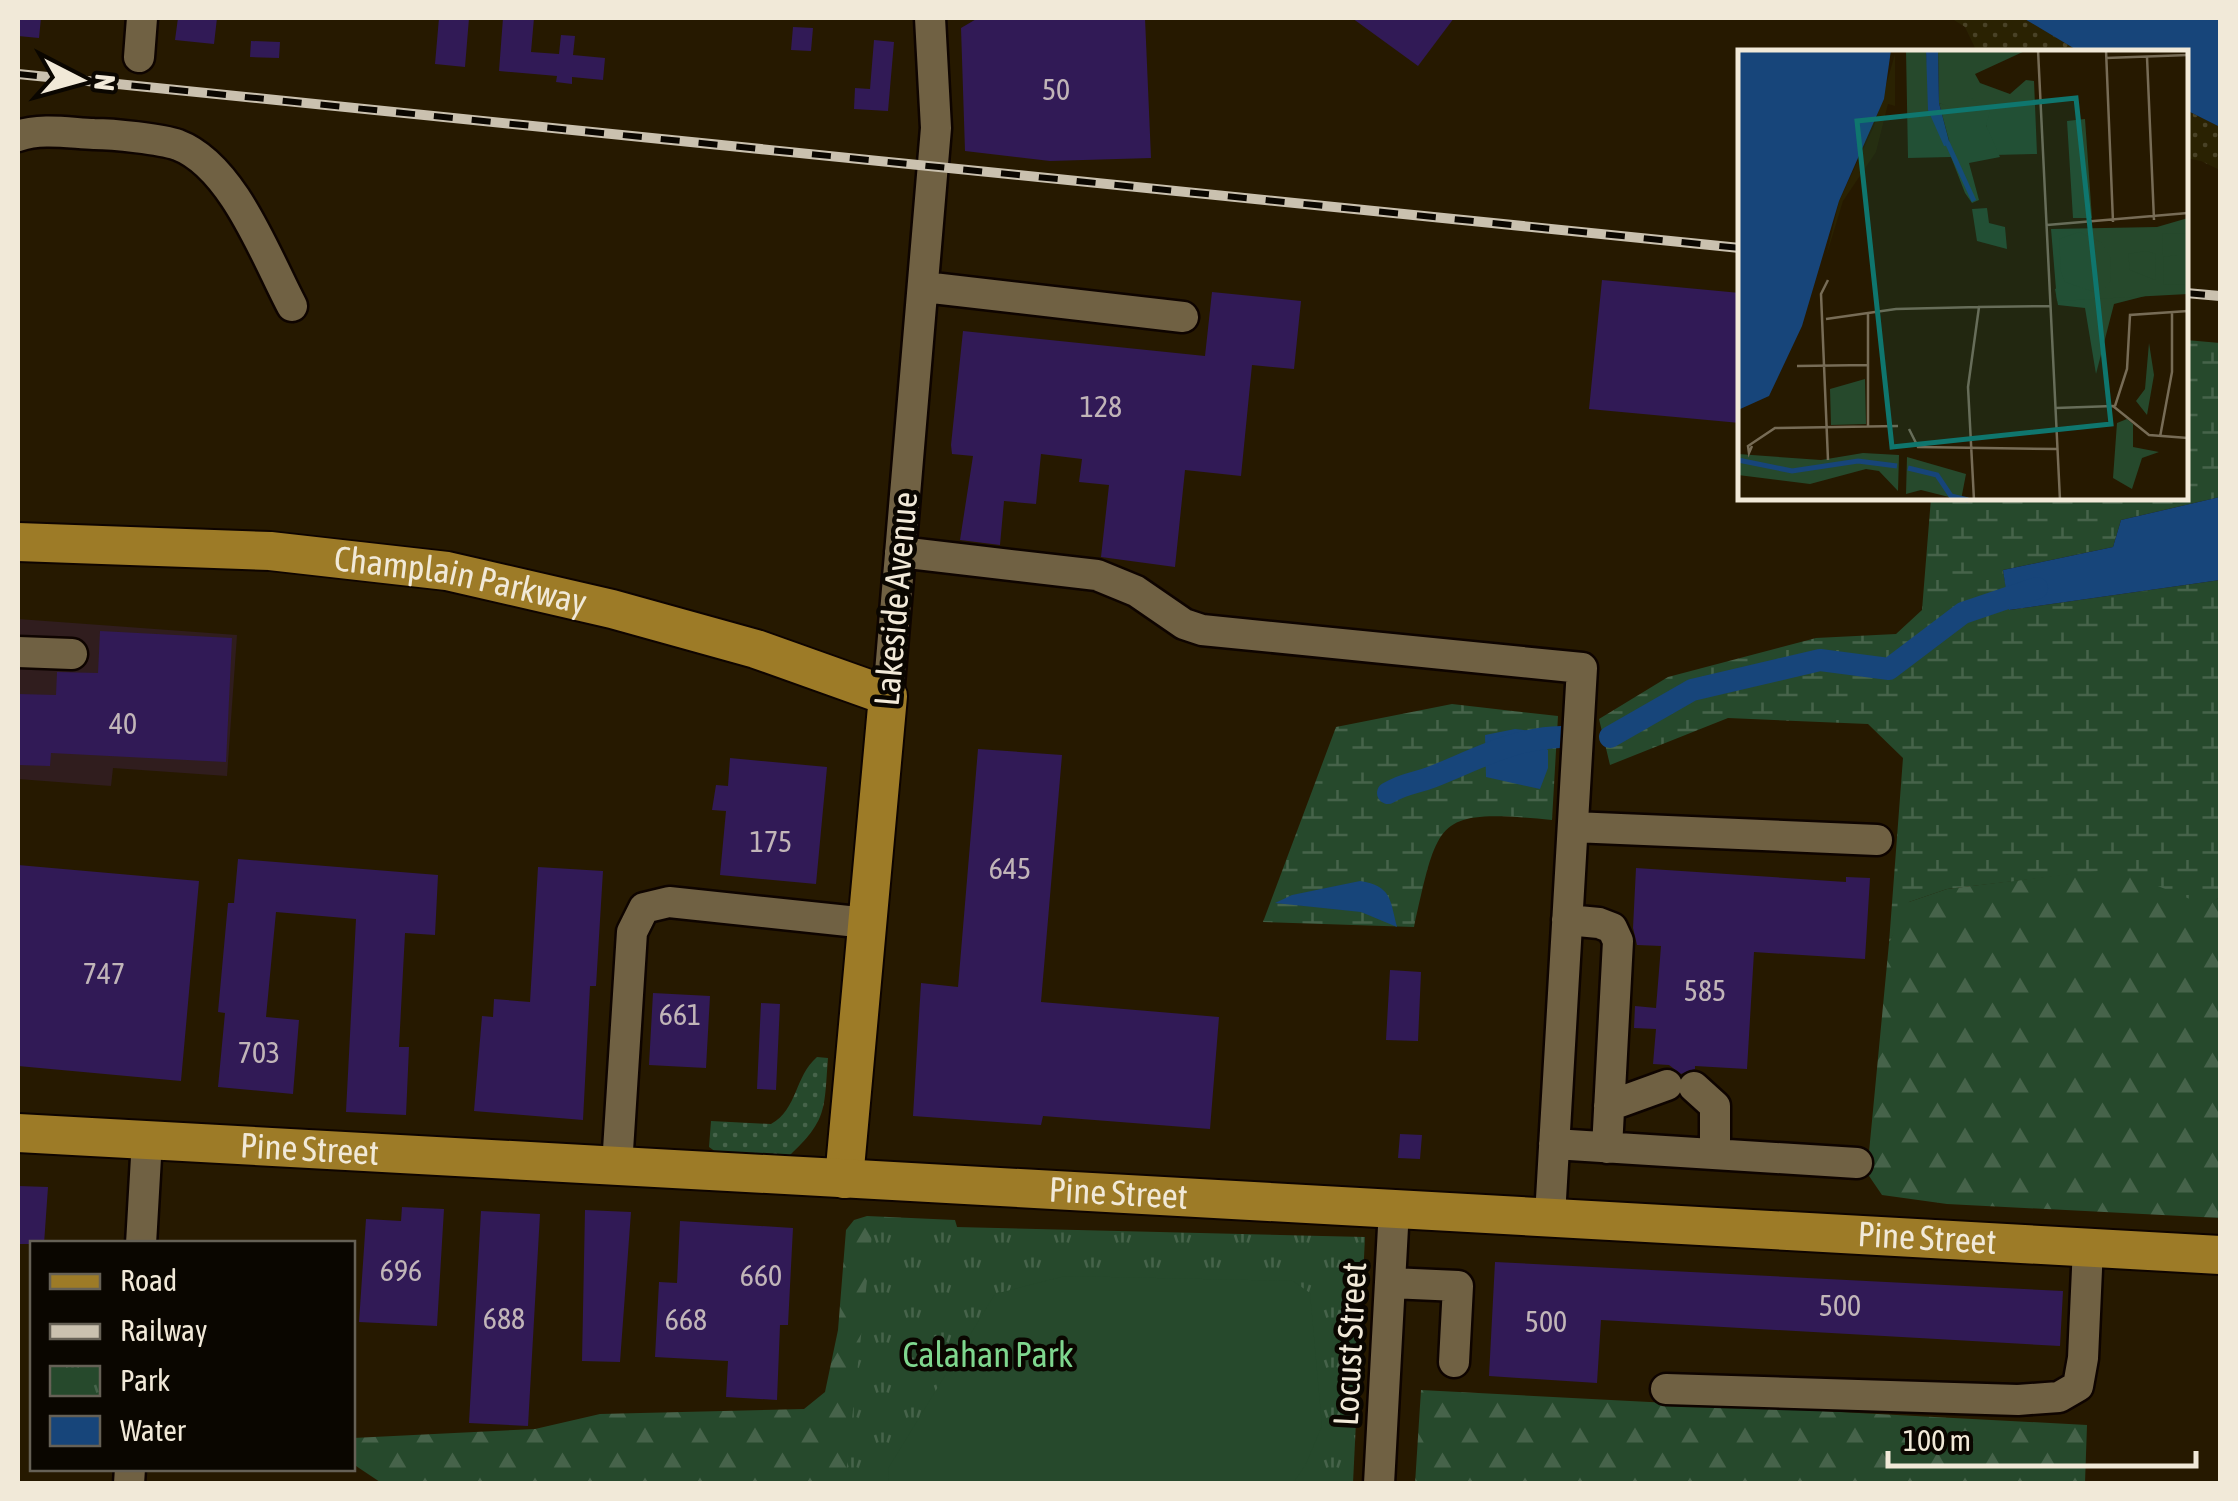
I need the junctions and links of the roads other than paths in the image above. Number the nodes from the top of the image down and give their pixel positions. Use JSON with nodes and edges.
{"nodes":[{"id":1,"x":142,"y":18,"type":"edge"},
{"id":2,"x":930,"y":18,"type":"edge"},
{"id":3,"x":139,"y":56,"type":"dead end"},
{"id":4,"x":18,"y":136,"type":"edge"},
{"id":5,"x":924,"y":287,"type":"junction"},
{"id":6,"x":292,"y":306,"type":"dead end"},
{"id":7,"x":1183,"y":316,"type":"dead end"},
{"id":8,"x":18,"y":542,"type":"edge"},
{"id":9,"x":900,"y":552,"type":"junction"},
{"id":10,"x":18,"y":652,"type":"edge"},
{"id":11,"x":72,"y":654,"type":"dead end"},
{"id":12,"x":888,"y":696,"type":"junction"},
{"id":13,"x":1573,"y":826,"type":"junction"},
{"id":14,"x":1877,"y":840,"type":"dead end"},
{"id":15,"x":1567,"y":920,"type":"junction"},
{"id":16,"x":867,"y":922,"type":"junction"},
{"id":17,"x":1610,"y":1106,"type":"junction"},
{"id":18,"x":18,"y":1133,"type":"edge"},
{"id":19,"x":146,"y":1140,"type":"junction"},
{"id":20,"x":1554,"y":1144,"type":"junction"},
{"id":21,"x":1608,"y":1148,"type":"junction"},
{"id":22,"x":1715,"y":1154,"type":"junction"},
{"id":23,"x":1857,"y":1163,"type":"dead end"},
{"id":24,"x":617,"y":1166,"type":"junction"},
{"id":25,"x":844,"y":1179,"type":"junction"},
{"id":26,"x":1394,"y":1209,"type":"junction"},
{"id":27,"x":1550,"y":1216,"type":"junction"},
{"id":28,"x":141,"y":1241,"type":"edge"},
{"id":29,"x":2088,"y":1247,"type":"junction"},
{"id":30,"x":2220,"y":1255,"type":"edge"},
{"id":31,"x":1391,"y":1283,"type":"junction"},
{"id":32,"x":1454,"y":1362,"type":"dead end"},
{"id":33,"x":1666,"y":1389,"type":"dead end"},
{"id":34,"x":1380,"y":1484,"type":"edge"}],
"edges":[{"from":1,"to":3,"type":"street"},
{"from":2,"to":5,"type":"street","name":"Lakeside Avenue"},
{"from":4,"to":6,"type":"street"},
{"from":5,"to":7,"type":"street"},
{"from":5,"to":9,"type":"street","name":"Lakeside Avenue"},
{"from":8,"to":12,"type":"main road","name":"Champlain Parkway"},
{"from":9,"to":12,"type":"street","name":"Lakeside Avenue"},
{"from":9,"to":13,"type":"street"},
{"from":10,"to":11,"type":"street"},
{"from":12,"to":16,"type":"main road","name":"Lakeside Avenue"},
{"from":13,"to":14,"type":"street"},
{"from":13,"to":15,"type":"street"},
{"from":15,"to":17,"type":"street"},
{"from":15,"to":20,"type":"street"},
{"from":16,"to":24,"type":"street"},
{"from":16,"to":25,"type":"main road","name":"Lakeside Avenue"},
{"from":17,"to":21,"type":"street"},
{"from":17,"to":22,"type":"street"},
{"from":18,"to":19,"type":"main road","name":"Pine Street"},
{"from":19,"to":24,"type":"main road","name":"Pine Street"},
{"from":19,"to":28,"type":"street"},
{"from":20,"to":21,"type":"street"},
{"from":20,"to":27,"type":"street"},
{"from":21,"to":22,"type":"street"},
{"from":22,"to":23,"type":"street"},
{"from":24,"to":25,"type":"main road","name":"Pine Street"},
{"from":25,"to":26,"type":"main road","name":"Pine Street"},
{"from":26,"to":27,"type":"main road","name":"Pine Street"},
{"from":26,"to":31,"type":"street","name":"Locust Street"},
{"from":27,"to":29,"type":"main road","name":"Pine Street"},
{"from":29,"to":30,"type":"main road","name":"Pine Street"},
{"from":29,"to":33,"type":"street"},
{"from":31,"to":32,"type":"street"},
{"from":31,"to":34,"type":"street","name":"Locust Street"}]}
